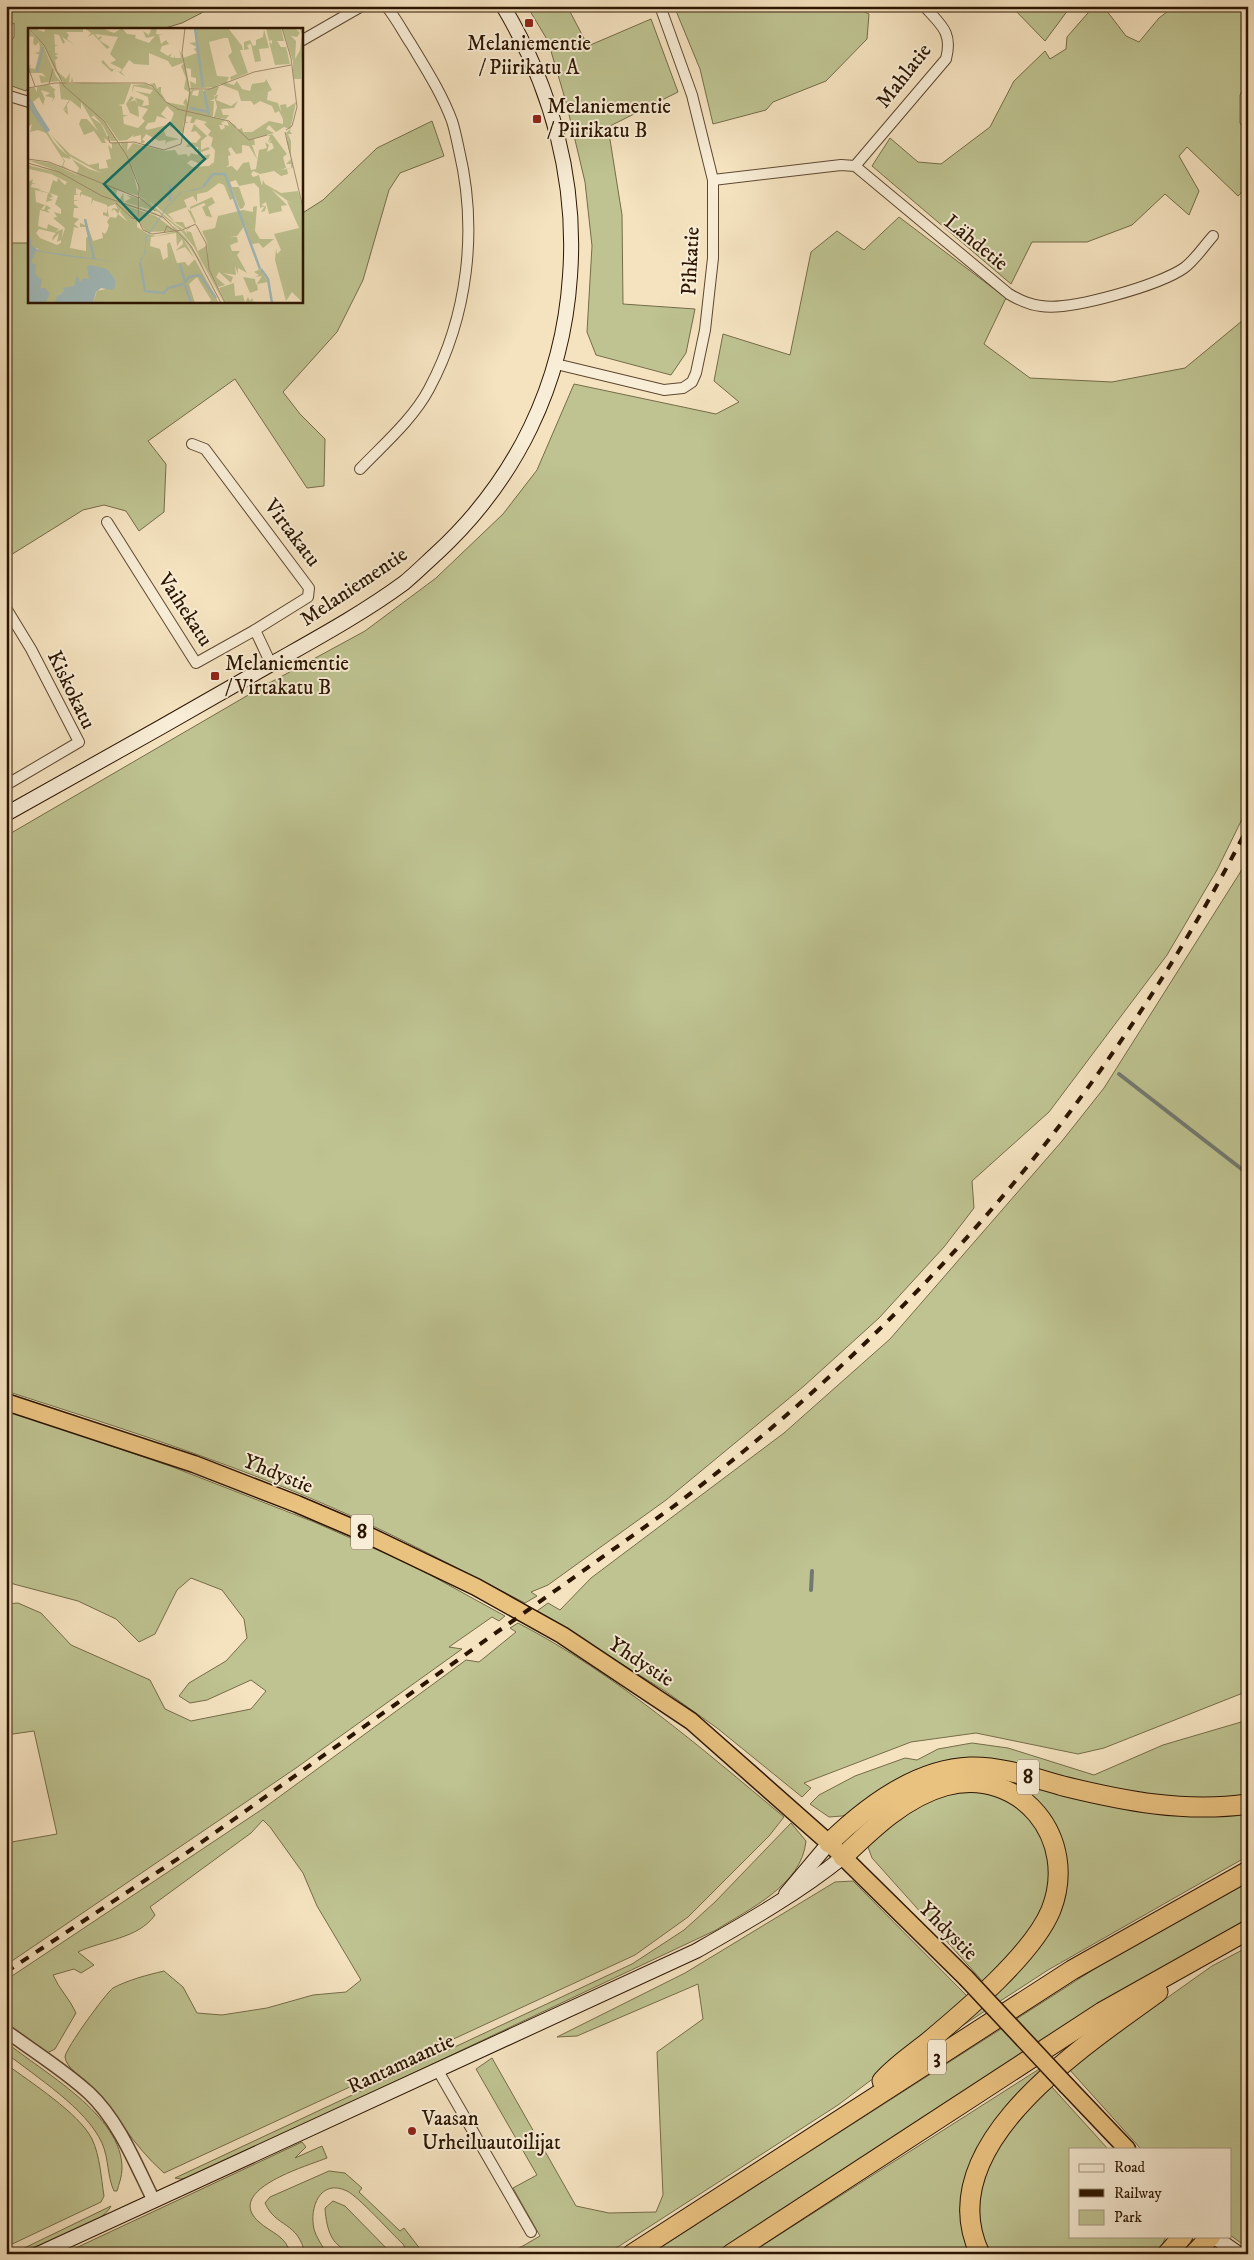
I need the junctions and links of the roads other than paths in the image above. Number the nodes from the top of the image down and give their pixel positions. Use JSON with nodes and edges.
{"nodes":[{"id":1,"x":362,"y":6,"type":"edge"},
{"id":2,"x":386,"y":6,"type":"edge"},
{"id":3,"x":503,"y":6,"type":"edge"},
{"id":4,"x":660,"y":6,"type":"edge"},
{"id":5,"x":924,"y":6,"type":"edge"},
{"id":6,"x":302,"y":40,"type":"edge"},
{"id":7,"x":6,"y":96,"type":"edge"},
{"id":8,"x":28,"y":102,"type":"edge"},
{"id":9,"x":855,"y":166,"type":"junction"},
{"id":10,"x":712,"y":180,"type":"junction"},
{"id":11,"x":1213,"y":236,"type":"dead end"},
{"id":12,"x":556,"y":364,"type":"junction"},
{"id":13,"x":192,"y":444,"type":"dead end"},
{"id":14,"x":360,"y":469,"type":"dead end"},
{"id":15,"x":107,"y":522,"type":"dead end"},
{"id":16,"x":6,"y":608,"type":"edge"},
{"id":17,"x":255,"y":630,"type":"junction"},
{"id":18,"x":271,"y":664,"type":"junction"},
{"id":19,"x":6,"y":785,"type":"edge"},
{"id":20,"x":6,"y":814,"type":"edge"},
{"id":21,"x":6,"y":1402,"type":"edge"},
{"id":22,"x":1248,"y":1804,"type":"edge"},
{"id":23,"x":829,"y":1843,"type":"junction"},
{"id":24,"x":843,"y":1857,"type":"junction"},
{"id":25,"x":1248,"y":1871,"type":"edge"},
{"id":26,"x":778,"y":1904,"type":"junction"},
{"id":27,"x":1239,"y":1934,"type":"edge"},
{"id":28,"x":6,"y":2031,"type":"edge"},
{"id":29,"x":437,"y":2069,"type":"junction"},
{"id":30,"x":861,"y":2106,"type":"junction"},
{"id":31,"x":1126,"y":2148,"type":"edge"},
{"id":32,"x":154,"y":2201,"type":"junction"},
{"id":33,"x":531,"y":2232,"type":"dead end"},
{"id":34,"x":1181,"y":2238,"type":"edge"},
{"id":35,"x":1210,"y":2238,"type":"edge"},
{"id":36,"x":1214,"y":2238,"type":"edge"},
{"id":37,"x":1215,"y":2238,"type":"edge"},
{"id":38,"x":38,"y":2254,"type":"edge"},
{"id":39,"x":632,"y":2254,"type":"edge"},
{"id":40,"x":731,"y":2254,"type":"edge"},
{"id":41,"x":980,"y":2254,"type":"edge"},
{"id":42,"x":1167,"y":2254,"type":"edge"},
{"id":43,"x":1194,"y":2254,"type":"edge"},
{"id":44,"x":1231,"y":2254,"type":"edge"},
{"id":45,"x":1238,"y":2254,"type":"edge"}],
"edges":[{"from":1,"to":6,"type":"street"},
{"from":2,"to":14,"type":"street"},
{"from":3,"to":12,"type":"main road","name":"Melaniementie"},
{"from":4,"to":10,"type":"street","name":"Pihkatie"},
{"from":5,"to":9,"type":"street","name":"Mahlatie"},
{"from":7,"to":8,"type":"street"},
{"from":9,"to":10,"type":"street"},
{"from":9,"to":11,"type":"street","name":"Lähdetie"},
{"from":10,"to":12,"type":"street","name":"Pihkatie"},
{"from":12,"to":18,"type":"main road","name":"Melaniementie"},
{"from":13,"to":17,"type":"street","name":"Virtakatu"},
{"from":15,"to":17,"type":"street","name":"Vaihekatu"},
{"from":16,"to":19,"type":"street","name":"Kiskokatu"},
{"from":17,"to":18,"type":"street"},
{"from":18,"to":20,"type":"main road","name":"Melaniementie"},
{"from":21,"to":23,"type":"highway","name":"Yhdystie","number":"8"},
{"from":22,"to":23,"type":"highway","number":"8"},
{"from":23,"to":24,"type":"highway","name":"Yhdystie","number":"8"},
{"from":23,"to":26,"type":"main road","name":"Rantamaantie"},
{"from":24,"to":26,"type":"main road","name":"Rantamaantie"},
{"from":24,"to":30,"type":"highway"},
{"from":24,"to":31,"type":"highway","name":"Yhdystie","number":"8","bridge":true},
{"from":25,"to":30,"type":"highway","number":"3"},
{"from":26,"to":29,"type":"main road","name":"Rantamaantie"},
{"from":27,"to":40,"type":"highway","number":"3"},
{"from":27,"to":41,"type":"highway"},
{"from":28,"to":32,"type":"street"},
{"from":29,"to":32,"type":"main road","name":"Rantamaantie"},
{"from":29,"to":33,"type":"street"},
{"from":30,"to":39,"type":"highway","number":"3"},
{"from":32,"to":38,"type":"main road","name":"Rantamaantie"},
{"from":34,"to":42,"type":"highway"},
{"from":35,"to":43,"type":"highway"},
{"from":36,"to":44,"type":"main road"},
{"from":37,"to":45,"type":"main road"}]}
